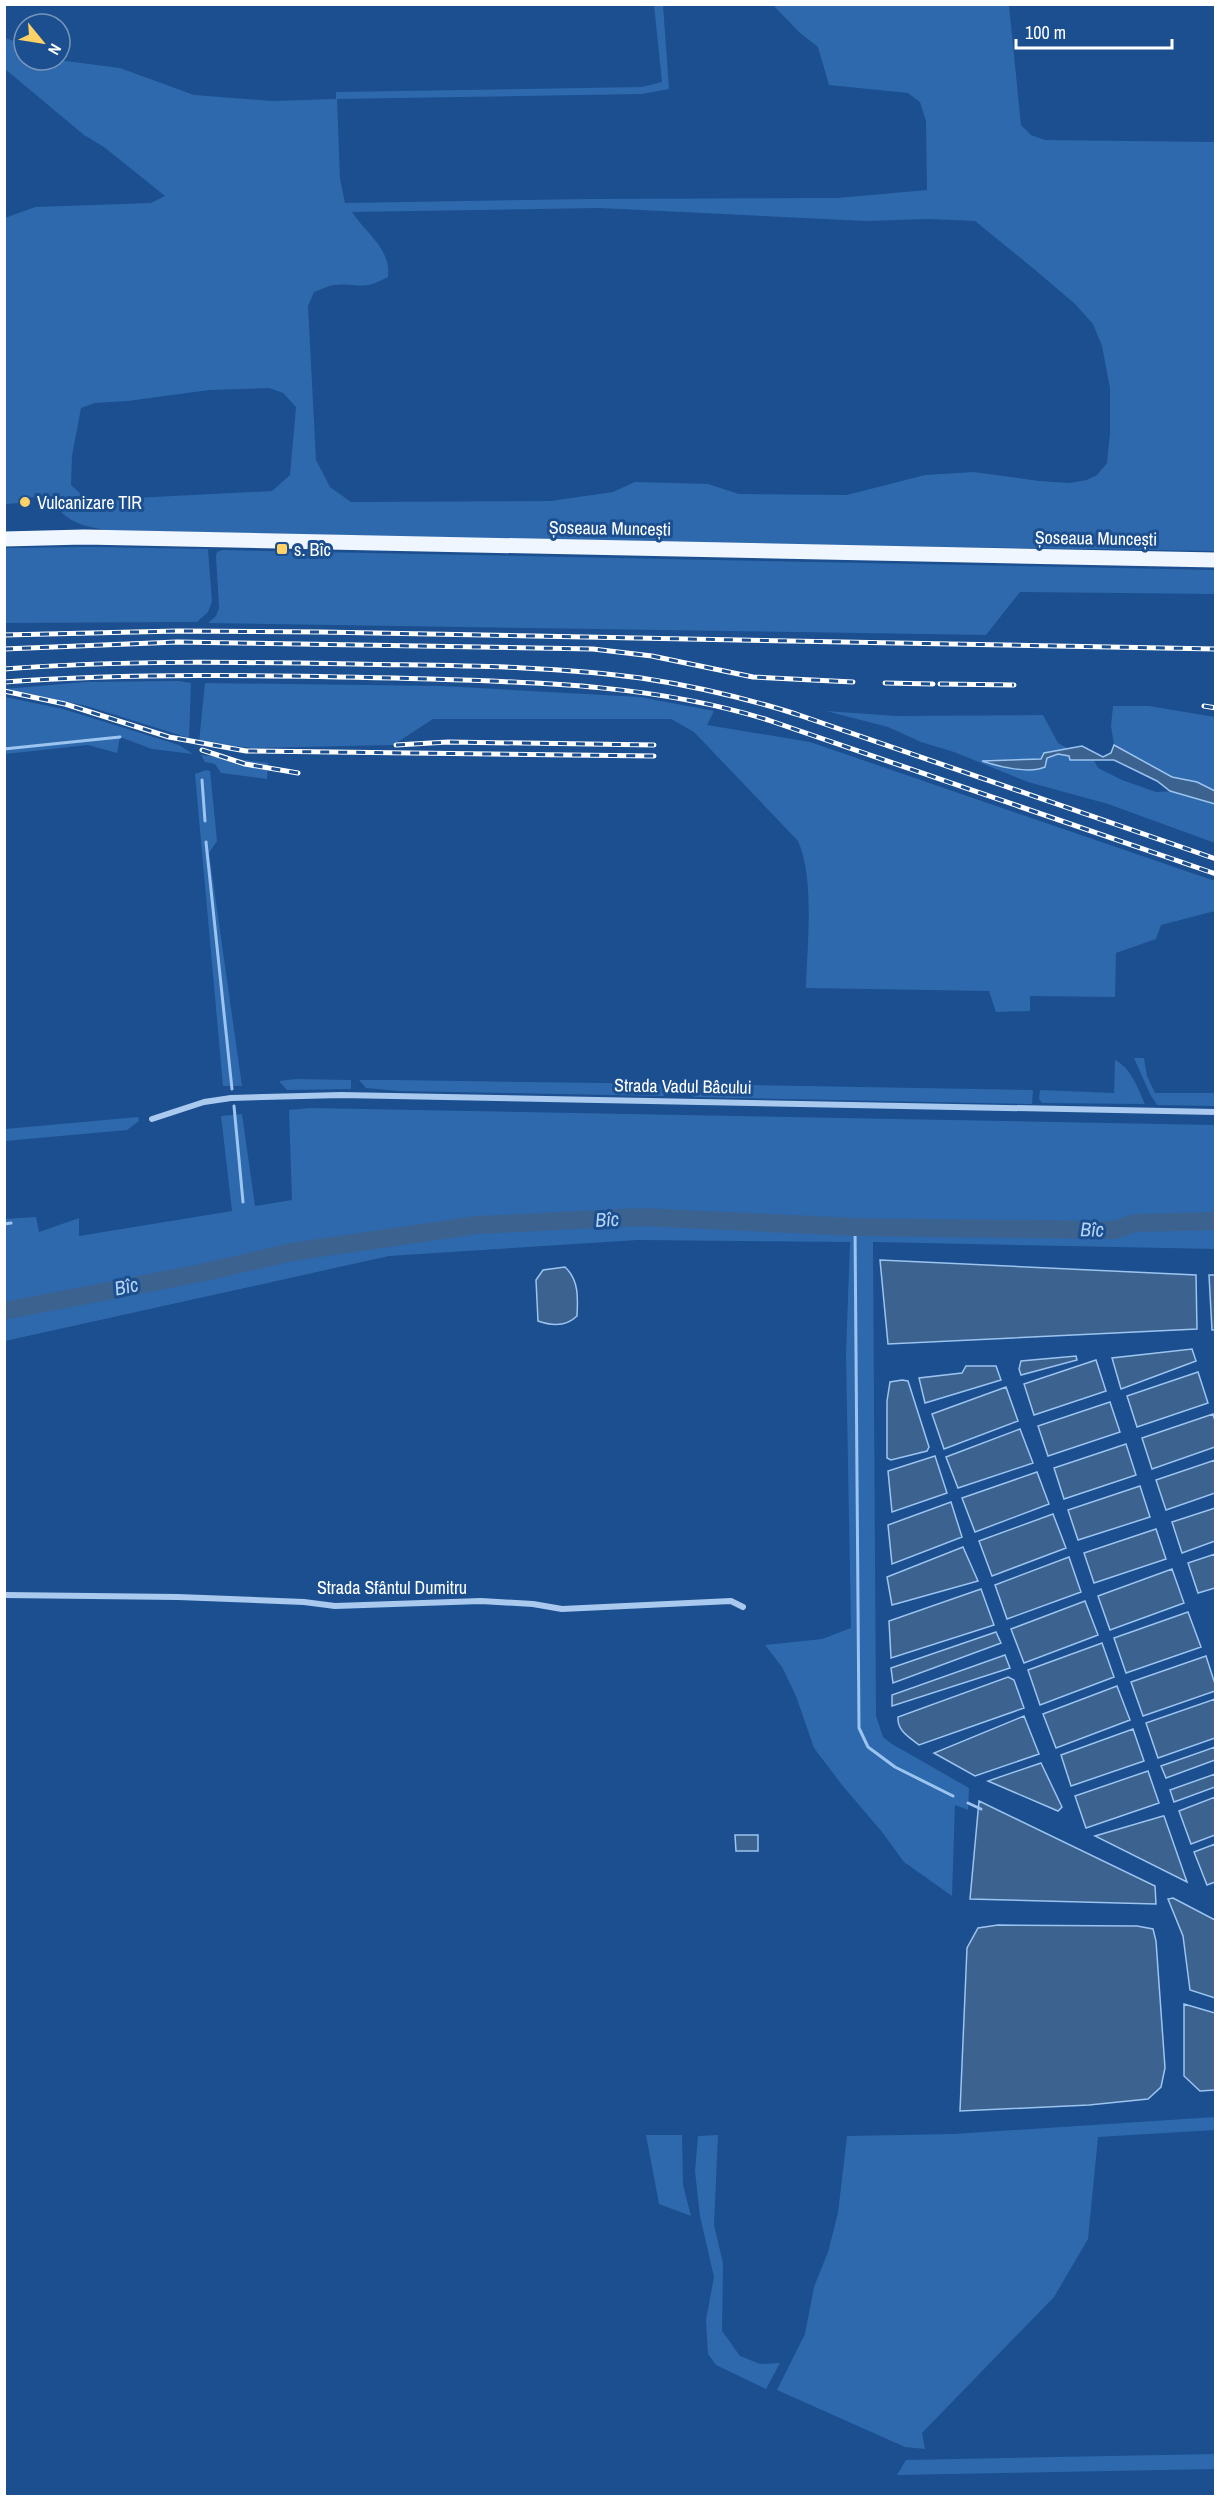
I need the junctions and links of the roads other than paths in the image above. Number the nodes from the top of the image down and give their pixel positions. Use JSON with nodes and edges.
{"nodes":[{"id":1,"x":4,"y":539,"type":"edge"},
{"id":2,"x":1215,"y":560,"type":"edge"},
{"id":3,"x":1215,"y":1112,"type":"edge"},
{"id":4,"x":152,"y":1119,"type":"dead end"},
{"id":5,"x":4,"y":1595,"type":"edge"},
{"id":6,"x":743,"y":1606,"type":"dead end"}],
"edges":[{"from":1,"to":2,"type":"main road","name":"Șoseaua Muncești"},
{"from":3,"to":4,"type":"street","name":"Strada Vadul Bâcului"},
{"from":5,"to":6,"type":"street","name":"Strada Sfântul Dumitru"}]}
